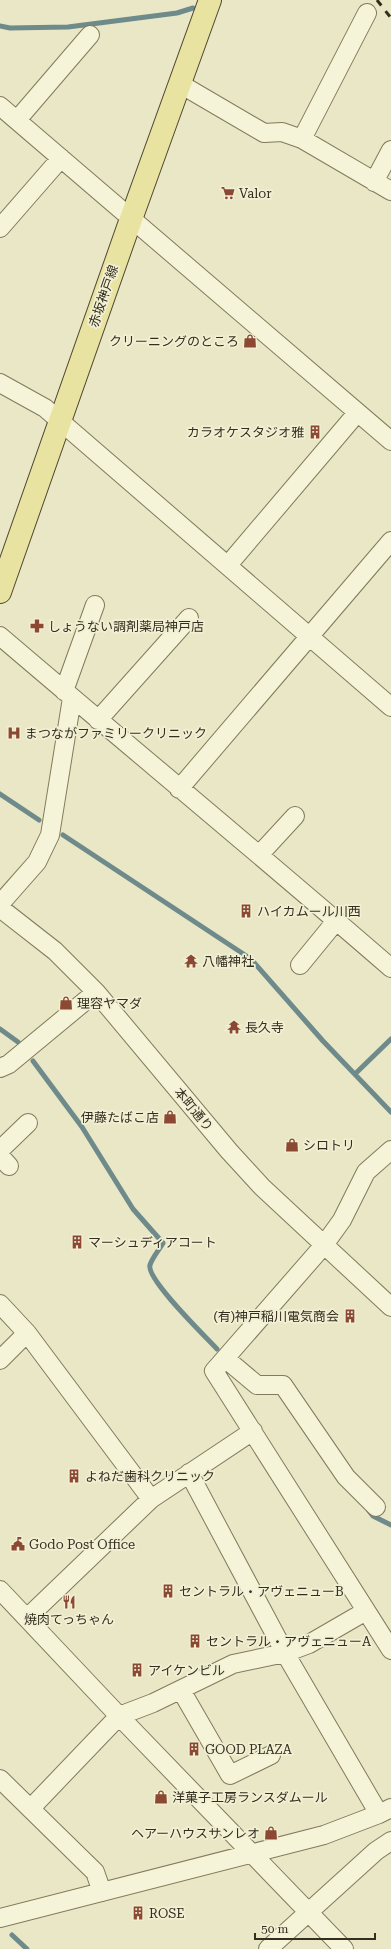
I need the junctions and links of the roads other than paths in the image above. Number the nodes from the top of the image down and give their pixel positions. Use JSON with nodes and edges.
{"nodes":[{"id":1,"x":210,"y":0,"type":"edge"},
{"id":2,"x":367,"y":13,"type":"dead end"},
{"id":3,"x":90,"y":35,"type":"dead end"},
{"id":4,"x":179,"y":85,"type":"junction"},
{"id":5,"x":0,"y":106,"type":"edge"},
{"id":6,"x":17,"y":120,"type":"junction"},
{"id":7,"x":302,"y":139,"type":"junction"},
{"id":8,"x":391,"y":150,"type":"edge"},
{"id":9,"x":61,"y":158,"type":"junction"},
{"id":10,"x":374,"y":182,"type":"junction"},
{"id":11,"x":391,"y":191,"type":"edge"},
{"id":12,"x":131,"y":218,"type":"junction"},
{"id":13,"x":0,"y":228,"type":"edge"},
{"id":14,"x":0,"y":383,"type":"edge"},
{"id":15,"x":357,"y":413,"type":"junction"},
{"id":16,"x":59,"y":420,"type":"junction"},
{"id":17,"x":391,"y":442,"type":"edge"},
{"id":18,"x":391,"y":541,"type":"edge"},
{"id":19,"x":228,"y":565,"type":"junction"},
{"id":20,"x":0,"y":592,"type":"edge"},
{"id":21,"x":95,"y":605,"type":"dead end"},
{"id":22,"x":189,"y":618,"type":"dead end"},
{"id":23,"x":0,"y":636,"type":"edge"},
{"id":24,"x":310,"y":636,"type":"junction"},
{"id":25,"x":68,"y":694,"type":"junction"},
{"id":26,"x":391,"y":707,"type":"edge"},
{"id":27,"x":98,"y":720,"type":"junction"},
{"id":28,"x":179,"y":789,"type":"junction"},
{"id":29,"x":295,"y":816,"type":"dead end"},
{"id":30,"x":260,"y":854,"type":"junction"},
{"id":31,"x":0,"y":904,"type":"edge"},
{"id":32,"x":0,"y":908,"type":"edge"},
{"id":33,"x":336,"y":921,"type":"junction"},
{"id":34,"x":300,"y":965,"type":"dead end"},
{"id":35,"x":391,"y":968,"type":"edge"},
{"id":36,"x":96,"y":992,"type":"junction"},
{"id":37,"x":0,"y":1068,"type":"edge"},
{"id":38,"x":28,"y":1123,"type":"dead end"},
{"id":39,"x":0,"y":1150,"type":"edge"},
{"id":40,"x":391,"y":1150,"type":"edge"},
{"id":41,"x":324,"y":1245,"type":"junction"},
{"id":42,"x":0,"y":1304,"type":"edge"},
{"id":43,"x":391,"y":1307,"type":"edge"},
{"id":44,"x":28,"y":1333,"type":"junction"},
{"id":45,"x":226,"y":1359,"type":"junction"},
{"id":46,"x":0,"y":1360,"type":"edge"},
{"id":47,"x":253,"y":1431,"type":"junction"},
{"id":48,"x":189,"y":1473,"type":"junction"},
{"id":49,"x":151,"y":1499,"type":"junction"},
{"id":50,"x":376,"y":1507,"type":"dead end"},
{"id":51,"x":0,"y":1590,"type":"edge"},
{"id":52,"x":366,"y":1611,"type":"junction"},
{"id":53,"x":27,"y":1618,"type":"junction"},
{"id":54,"x":391,"y":1650,"type":"edge"},
{"id":55,"x":285,"y":1653,"type":"junction"},
{"id":56,"x":180,"y":1690,"type":"junction"},
{"id":57,"x":119,"y":1716,"type":"junction"},
{"id":58,"x":271,"y":1755,"type":"dead end"},
{"id":59,"x":0,"y":1779,"type":"edge"},
{"id":60,"x":31,"y":1808,"type":"junction"},
{"id":61,"x":381,"y":1813,"type":"edge"},
{"id":62,"x":390,"y":1841,"type":"edge"},
{"id":63,"x":251,"y":1853,"type":"junction"},
{"id":64,"x":102,"y":1892,"type":"junction"},
{"id":65,"x":308,"y":1912,"type":"junction"},
{"id":66,"x":0,"y":1918,"type":"edge"},
{"id":67,"x":268,"y":1949,"type":"edge"},
{"id":68,"x":344,"y":1949,"type":"edge"}],
"edges":[{"from":1,"to":4,"type":"main road","name":"赤坂神戸線"},
{"from":2,"to":7,"type":"street"},
{"from":3,"to":6,"type":"street"},
{"from":4,"to":7,"type":"street"},
{"from":4,"to":12,"type":"main road","name":"赤坂神戸線"},
{"from":5,"to":6,"type":"street"},
{"from":6,"to":9,"type":"street"},
{"from":7,"to":10,"type":"street"},
{"from":8,"to":10,"type":"street"},
{"from":9,"to":12,"type":"street"},
{"from":9,"to":13,"type":"street"},
{"from":10,"to":11,"type":"street"},
{"from":12,"to":15,"type":"street"},
{"from":12,"to":16,"type":"main road","name":"赤坂神戸線"},
{"from":14,"to":16,"type":"street"},
{"from":15,"to":17,"type":"street"},
{"from":15,"to":19,"type":"street"},
{"from":16,"to":19,"type":"street"},
{"from":16,"to":20,"type":"main road","name":"赤坂神戸線"},
{"from":18,"to":24,"type":"street"},
{"from":19,"to":24,"type":"street"},
{"from":21,"to":25,"type":"street"},
{"from":22,"to":27,"type":"street"},
{"from":23,"to":25,"type":"street"},
{"from":24,"to":26,"type":"street"},
{"from":24,"to":28,"type":"street"},
{"from":25,"to":27,"type":"street"},
{"from":25,"to":31,"type":"street"},
{"from":27,"to":28,"type":"street"},
{"from":28,"to":30,"type":"street"},
{"from":29,"to":30,"type":"street"},
{"from":30,"to":33,"type":"street"},
{"from":32,"to":36,"type":"street","name":"本町通り"},
{"from":33,"to":34,"type":"street"},
{"from":33,"to":35,"type":"street"},
{"from":36,"to":37,"type":"street"},
{"from":36,"to":41,"type":"street","name":"本町通り"},
{"from":38,"to":39,"type":"street"},
{"from":40,"to":41,"type":"street"},
{"from":41,"to":43,"type":"street","name":"本町通り"},
{"from":41,"to":45,"type":"street"},
{"from":42,"to":44,"type":"street"},
{"from":44,"to":46,"type":"street"},
{"from":44,"to":49,"type":"street"},
{"from":45,"to":47,"type":"street"},
{"from":45,"to":50,"type":"street"},
{"from":47,"to":48,"type":"street"},
{"from":47,"to":52,"type":"street"},
{"from":48,"to":49,"type":"street"},
{"from":48,"to":55,"type":"street"},
{"from":49,"to":53,"type":"street"},
{"from":51,"to":53,"type":"street"},
{"from":52,"to":54,"type":"street"},
{"from":52,"to":55,"type":"street"},
{"from":53,"to":57,"type":"street"},
{"from":55,"to":56,"type":"street"},
{"from":55,"to":61,"type":"street"},
{"from":56,"to":57,"type":"street"},
{"from":56,"to":58,"type":"street"},
{"from":57,"to":60,"type":"street"},
{"from":57,"to":63,"type":"street"},
{"from":59,"to":60,"type":"street"},
{"from":60,"to":64,"type":"street"},
{"from":61,"to":62,"type":"street"},
{"from":61,"to":63,"type":"street"},
{"from":62,"to":65,"type":"street"},
{"from":63,"to":64,"type":"street"},
{"from":63,"to":65,"type":"street"},
{"from":64,"to":66,"type":"street"},
{"from":65,"to":67,"type":"street"},
{"from":65,"to":68,"type":"street"}]}
